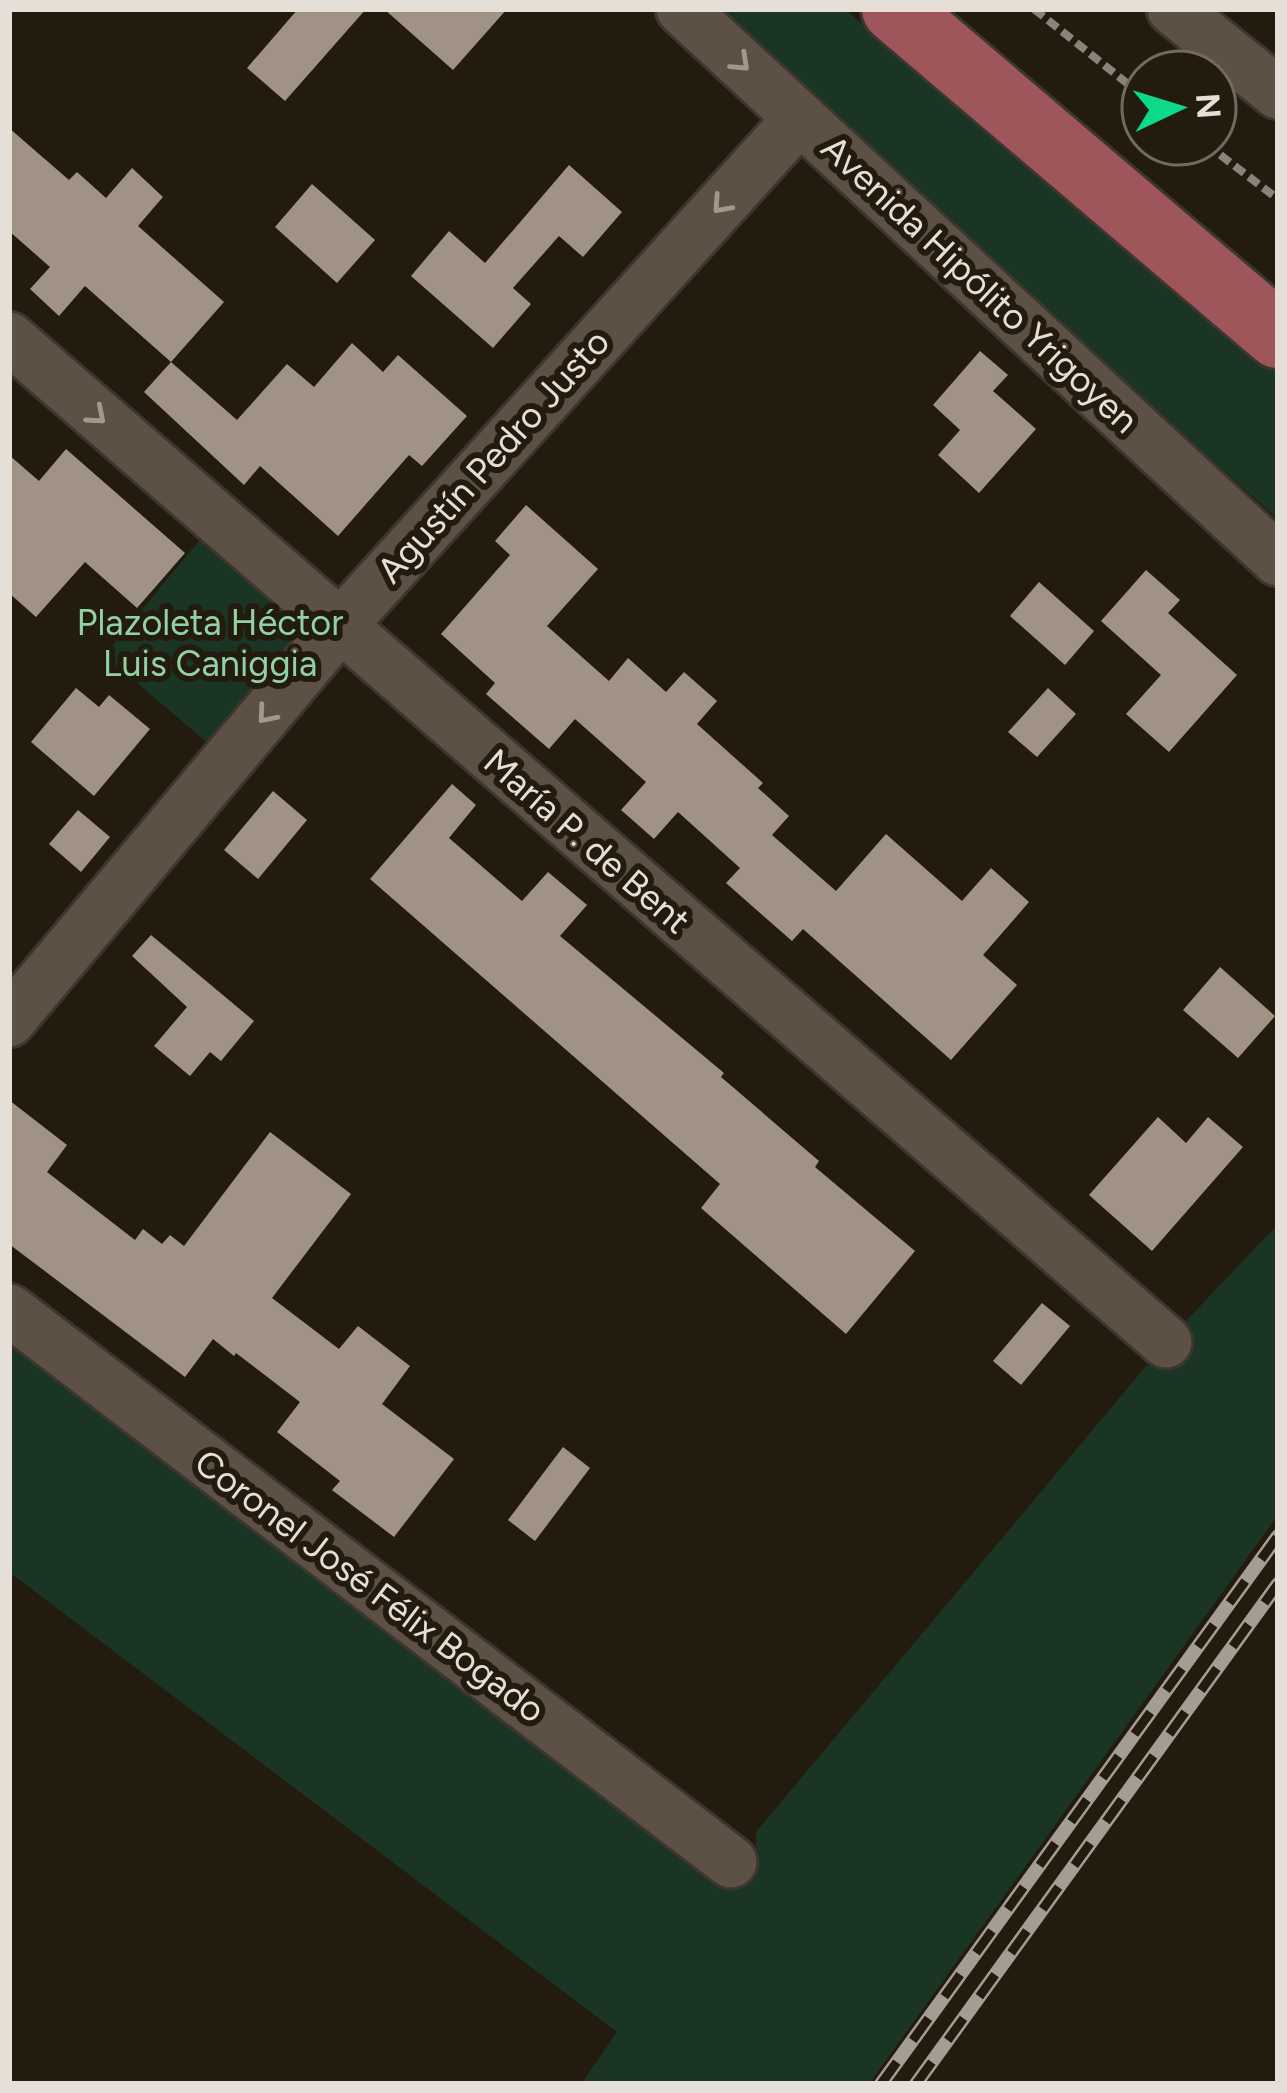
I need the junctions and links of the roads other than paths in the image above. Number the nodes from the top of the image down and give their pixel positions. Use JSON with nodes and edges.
{"nodes":[{"id":1,"x":682,"y":9,"type":"edge"},
{"id":2,"x":895,"y":9,"type":"edge"},
{"id":3,"x":1173,"y":9,"type":"edge"},
{"id":4,"x":1278,"y":93,"type":"edge"},
{"id":5,"x":800,"y":118,"type":"junction"},
{"id":6,"x":1278,"y":335,"type":"edge"},
{"id":7,"x":9,"y":338,"type":"edge"},
{"id":8,"x":1278,"y":560,"type":"edge"},
{"id":9,"x":339,"y":627,"type":"junction"},
{"id":10,"x":9,"y":1022,"type":"edge"},
{"id":11,"x":9,"y":1310,"type":"edge"},
{"id":12,"x":1166,"y":1342,"type":"dead end"},
{"id":13,"x":731,"y":1862,"type":"dead end"}],
"edges":[{"from":1,"to":5,"type":"street","name":"Avenida Hipólito Yrigoyen","one_way":true},
{"from":2,"to":6,"type":"main road"},
{"from":3,"to":4,"type":"street"},
{"from":5,"to":8,"type":"street","name":"Avenida Hipólito Yrigoyen"},
{"from":5,"to":9,"type":"street","name":"Agustín Pedro Justo","one_way":true},
{"from":7,"to":9,"type":"street","name":"María P. de Bent","one_way":true},
{"from":9,"to":10,"type":"street","name":"Agustín Pedro Justo","one_way":true},
{"from":9,"to":12,"type":"street","name":"María P. de Bent"},
{"from":11,"to":13,"type":"street","name":"Coronel José Félix Bogado"}]}
